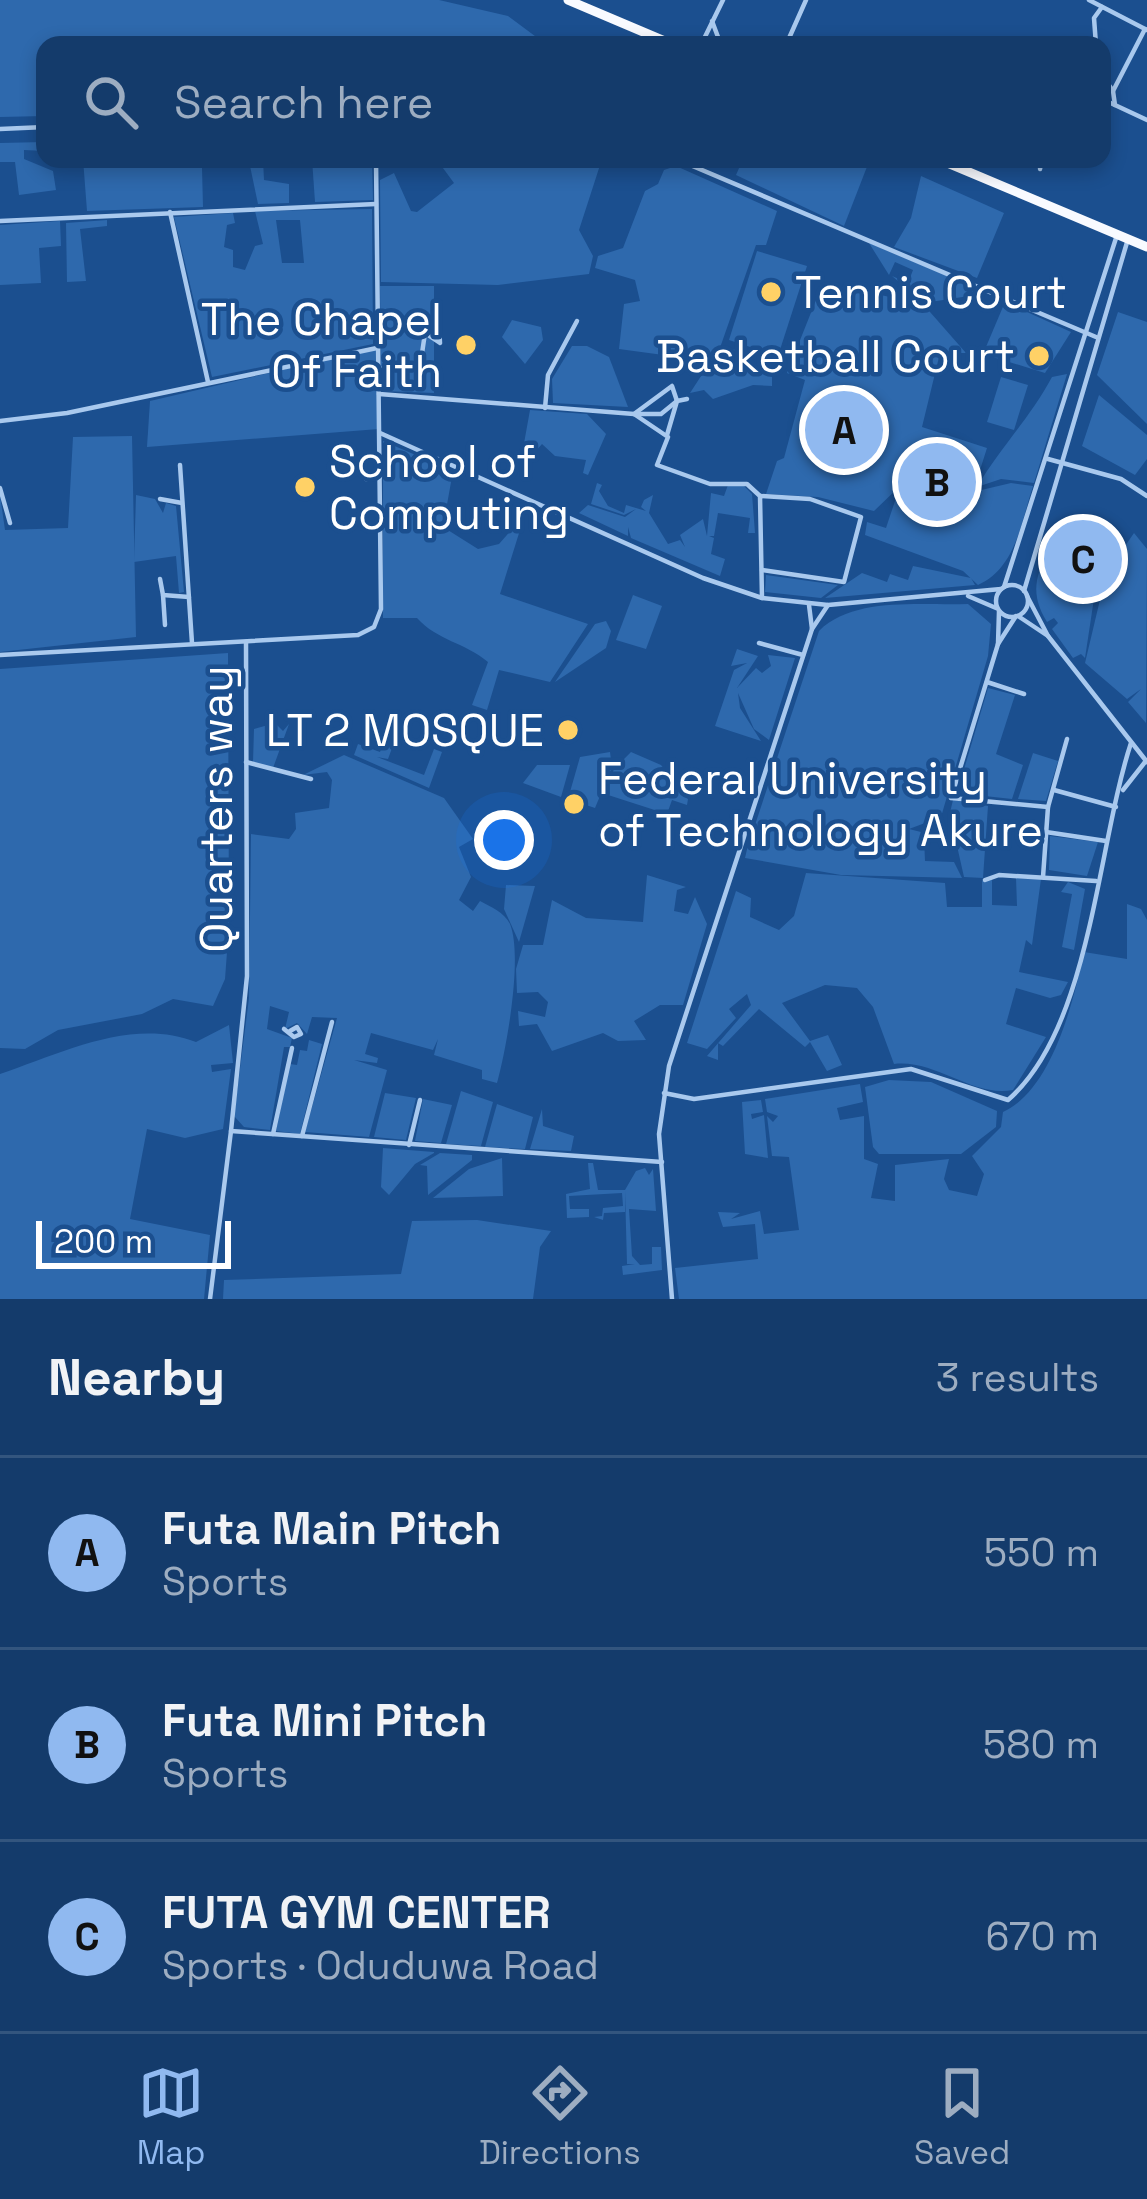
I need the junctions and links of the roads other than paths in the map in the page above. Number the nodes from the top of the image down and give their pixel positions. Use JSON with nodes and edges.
{"nodes":[{"id":1,"x":568,"y":0,"type":"edge"},
{"id":2,"x":723,"y":0,"type":"edge"},
{"id":3,"x":806,"y":0,"type":"edge"},
{"id":4,"x":1089,"y":0,"type":"edge"},
{"id":5,"x":1102,"y":8,"type":"junction"},
{"id":6,"x":712,"y":21,"type":"junction"},
{"id":7,"x":1146,"y":29,"type":"edge"},
{"id":8,"x":653,"y":36,"type":"edge"},
{"id":9,"x":704,"y":36,"type":"edge"},
{"id":10,"x":718,"y":36,"type":"edge"},
{"id":11,"x":790,"y":36,"type":"edge"},
{"id":12,"x":1095,"y":36,"type":"edge"},
{"id":13,"x":1111,"y":88,"type":"edge"},
{"id":14,"x":1113,"y":91,"type":"junction"},
{"id":15,"x":1111,"y":103,"type":"edge"},
{"id":16,"x":1115,"y":105,"type":"junction"},
{"id":17,"x":1147,"y":120,"type":"edge"},
{"id":18,"x":36,"y":128,"type":"edge"},
{"id":19,"x":0,"y":129,"type":"edge"},
{"id":20,"x":376,"y":168,"type":"edge"},
{"id":21,"x":697,"y":168,"type":"edge"},
{"id":22,"x":959,"y":168,"type":"edge"},
{"id":23,"x":376,"y":204,"type":"junction"},
{"id":24,"x":170,"y":212,"type":"junction"},
{"id":25,"x":0,"y":221,"type":"edge"},
{"id":26,"x":1122,"y":237,"type":"junction"},
{"id":27,"x":1147,"y":247,"type":"edge"},
{"id":28,"x":1108,"y":268,"type":"junction"},
{"id":29,"x":1117,"y":271,"type":"junction"},
{"id":30,"x":438,"y":307,"type":"dead end"},
{"id":31,"x":578,"y":321,"type":"dead end"},
{"id":32,"x":1087,"y":333,"type":"junction"},
{"id":33,"x":1096,"y":337,"type":"junction"},
{"id":34,"x":377,"y":348,"type":"junction"},
{"id":35,"x":378,"y":369,"type":"junction"},
{"id":36,"x":670,"y":378,"type":"dead end"},
{"id":37,"x":208,"y":382,"type":"junction"},
{"id":38,"x":664,"y":387,"type":"junction"},
{"id":39,"x":379,"y":394,"type":"junction"},
{"id":40,"x":687,"y":400,"type":"dead end"},
{"id":41,"x":677,"y":401,"type":"junction"},
{"id":42,"x":545,"y":408,"type":"junction"},
{"id":43,"x":634,"y":415,"type":"junction"},
{"id":44,"x":0,"y":421,"type":"edge"},
{"id":45,"x":380,"y":433,"type":"junction"},
{"id":46,"x":667,"y":435,"type":"junction"},
{"id":47,"x":1048,"y":459,"type":"junction"},
{"id":48,"x":1060,"y":462,"type":"junction"},
{"id":49,"x":179,"y":465,"type":"dead end"},
{"id":50,"x":380,"y":477,"type":"junction"},
{"id":51,"x":366,"y":479,"type":"dead end"},
{"id":52,"x":0,"y":488,"type":"edge"},
{"id":53,"x":760,"y":496,"type":"junction"},
{"id":54,"x":1147,"y":496,"type":"edge"},
{"id":55,"x":160,"y":499,"type":"dead end"},
{"id":56,"x":182,"y":503,"type":"junction"},
{"id":57,"x":10,"y":523,"type":"dead end"},
{"id":58,"x":762,"y":570,"type":"junction"},
{"id":59,"x":160,"y":579,"type":"dead end"},
{"id":60,"x":1003,"y":588,"type":"junction"},
{"id":61,"x":1025,"y":594,"type":"junction"},
{"id":62,"x":163,"y":595,"type":"junction"},
{"id":63,"x":968,"y":596,"type":"junction"},
{"id":64,"x":189,"y":597,"type":"junction"},
{"id":65,"x":762,"y":598,"type":"junction"},
{"id":66,"x":809,"y":604,"type":"junction"},
{"id":67,"x":828,"y":604,"type":"junction"},
{"id":68,"x":999,"y":610,"type":"junction"},
{"id":69,"x":1017,"y":616,"type":"junction"},
{"id":70,"x":165,"y":625,"type":"dead end"},
{"id":71,"x":812,"y":629,"type":"junction"},
{"id":72,"x":1048,"y":636,"type":"junction"},
{"id":73,"x":246,"y":642,"type":"junction"},
{"id":74,"x":192,"y":643,"type":"junction"},
{"id":75,"x":759,"y":643,"type":"dead end"},
{"id":76,"x":998,"y":644,"type":"junction"},
{"id":77,"x":803,"y":655,"type":"junction"},
{"id":78,"x":0,"y":656,"type":"edge"},
{"id":79,"x":986,"y":682,"type":"junction"},
{"id":80,"x":1024,"y":694,"type":"dead end"},
{"id":81,"x":1067,"y":739,"type":"dead end"},
{"id":82,"x":1131,"y":743,"type":"junction"},
{"id":83,"x":1145,"y":759,"type":"edge"},
{"id":84,"x":1126,"y":760,"type":"junction"},
{"id":85,"x":246,"y":763,"type":"junction"},
{"id":86,"x":311,"y":779,"type":"dead end"},
{"id":87,"x":1054,"y":790,"type":"junction"},
{"id":88,"x":1048,"y":807,"type":"junction"},
{"id":89,"x":1116,"y":807,"type":"junction"},
{"id":90,"x":1046,"y":832,"type":"junction"},
{"id":91,"x":1107,"y":841,"type":"junction"},
{"id":92,"x":1043,"y":877,"type":"junction"},
{"id":93,"x":985,"y":880,"type":"dead end"},
{"id":94,"x":1096,"y":881,"type":"junction"},
{"id":95,"x":332,"y":1022,"type":"dead end"},
{"id":96,"x":293,"y":1030,"type":"dead end"},
{"id":97,"x":664,"y":1093,"type":"junction"},
{"id":98,"x":420,"y":1100,"type":"dead end"},
{"id":99,"x":231,"y":1131,"type":"junction"},
{"id":100,"x":273,"y":1134,"type":"junction"},
{"id":101,"x":302,"y":1136,"type":"junction"},
{"id":102,"x":409,"y":1145,"type":"junction"},
{"id":103,"x":662,"y":1162,"type":"junction"},
{"id":104,"x":210,"y":1299,"type":"edge"},
{"id":105,"x":672,"y":1299,"type":"edge"}],
"edges":[{"from":1,"to":8,"type":"highway"},
{"from":2,"to":6,"type":"street"},
{"from":3,"to":11,"type":"street"},
{"from":4,"to":5,"type":"street"},
{"from":5,"to":7,"type":"street"},
{"from":5,"to":12,"type":"street"},
{"from":6,"to":9,"type":"street"},
{"from":6,"to":10,"type":"street"},
{"from":7,"to":14,"type":"street"},
{"from":13,"to":14,"type":"street"},
{"from":14,"to":16,"type":"street"},
{"from":15,"to":16,"type":"street"},
{"from":16,"to":17,"type":"street"},
{"from":18,"to":19,"type":"street"},
{"from":20,"to":23,"type":"street"},
{"from":21,"to":32,"type":"street"},
{"from":22,"to":26,"type":"highway"},
{"from":23,"to":24,"type":"street"},
{"from":23,"to":34,"type":"street"},
{"from":24,"to":25,"type":"street"},
{"from":24,"to":37,"type":"street"},
{"from":26,"to":27,"type":"highway"},
{"from":26,"to":28,"type":"street"},
{"from":26,"to":29,"type":"street"},
{"from":28,"to":29,"type":"street"},
{"from":28,"to":32,"type":"street"},
{"from":29,"to":33,"type":"street"},
{"from":30,"to":35,"type":"street"},
{"from":31,"to":42,"type":"street"},
{"from":32,"to":33,"type":"street"},
{"from":32,"to":47,"type":"street"},
{"from":33,"to":48,"type":"street"},
{"from":34,"to":35,"type":"street"},
{"from":34,"to":37,"type":"street"},
{"from":35,"to":39,"type":"street"},
{"from":36,"to":38,"type":"street"},
{"from":37,"to":44,"type":"street"},
{"from":38,"to":41,"type":"street"},
{"from":38,"to":43,"type":"street"},
{"from":39,"to":42,"type":"street"},
{"from":39,"to":45,"type":"street"},
{"from":40,"to":41,"type":"street"},
{"from":41,"to":43,"type":"street"},
{"from":41,"to":46,"type":"street"},
{"from":42,"to":43,"type":"street"},
{"from":43,"to":46,"type":"street"},
{"from":45,"to":50,"type":"street"},
{"from":45,"to":65,"type":"street"},
{"from":46,"to":53,"type":"street"},
{"from":47,"to":48,"type":"street"},
{"from":47,"to":60,"type":"street"},
{"from":48,"to":54,"type":"street"},
{"from":48,"to":61,"type":"street"},
{"from":49,"to":56,"type":"street"},
{"from":50,"to":51,"type":"street"},
{"from":50,"to":73,"type":"street"},
{"from":52,"to":57,"type":"street"},
{"from":53,"to":58,"type":"street"},
{"from":53,"to":58,"type":"street"},
{"from":55,"to":56,"type":"street"},
{"from":56,"to":64,"type":"street"},
{"from":58,"to":65,"type":"street"},
{"from":59,"to":62,"type":"street"},
{"from":60,"to":61,"type":"street"},
{"from":60,"to":63,"type":"street"},
{"from":60,"to":68,"type":"street"},
{"from":61,"to":69,"type":"street"},
{"from":61,"to":72,"type":"street"},
{"from":62,"to":64,"type":"street"},
{"from":62,"to":70,"type":"street"},
{"from":63,"to":67,"type":"street"},
{"from":63,"to":68,"type":"street"},
{"from":64,"to":74,"type":"street"},
{"from":65,"to":66,"type":"street"},
{"from":66,"to":67,"type":"street"},
{"from":66,"to":71,"type":"street"},
{"from":67,"to":71,"type":"street"},
{"from":68,"to":69,"type":"street"},
{"from":68,"to":76,"type":"street"},
{"from":69,"to":72,"type":"street"},
{"from":69,"to":76,"type":"street"},
{"from":71,"to":77,"type":"street"},
{"from":72,"to":82,"type":"street"},
{"from":73,"to":74,"type":"street"},
{"from":73,"to":85,"type":"street","name":"Quarters way"},
{"from":74,"to":78,"type":"street"},
{"from":75,"to":77,"type":"street"},
{"from":76,"to":79,"type":"street"},
{"from":77,"to":97,"type":"street"},
{"from":79,"to":80,"type":"street"},
{"from":79,"to":88,"type":"street"},
{"from":81,"to":87,"type":"street"},
{"from":82,"to":83,"type":"street"},
{"from":82,"to":84,"type":"street"},
{"from":83,"to":84,"type":"street"},
{"from":83,"to":89,"type":"street"},
{"from":84,"to":89,"type":"street"},
{"from":85,"to":86,"type":"street"},
{"from":85,"to":99,"type":"street","name":"Quarters way"},
{"from":87,"to":88,"type":"street"},
{"from":87,"to":89,"type":"street"},
{"from":88,"to":90,"type":"street"},
{"from":89,"to":91,"type":"street"},
{"from":90,"to":91,"type":"street"},
{"from":90,"to":92,"type":"street"},
{"from":91,"to":94,"type":"street"},
{"from":92,"to":93,"type":"street"},
{"from":92,"to":94,"type":"street"},
{"from":94,"to":97,"type":"street"},
{"from":95,"to":101,"type":"street"},
{"from":96,"to":100,"type":"street"},
{"from":97,"to":103,"type":"street"},
{"from":98,"to":102,"type":"street"},
{"from":99,"to":100,"type":"street"},
{"from":99,"to":104,"type":"street","name":"Quarters way"},
{"from":100,"to":101,"type":"street"},
{"from":101,"to":102,"type":"street"},
{"from":102,"to":103,"type":"street"},
{"from":103,"to":105,"type":"street"}]}
